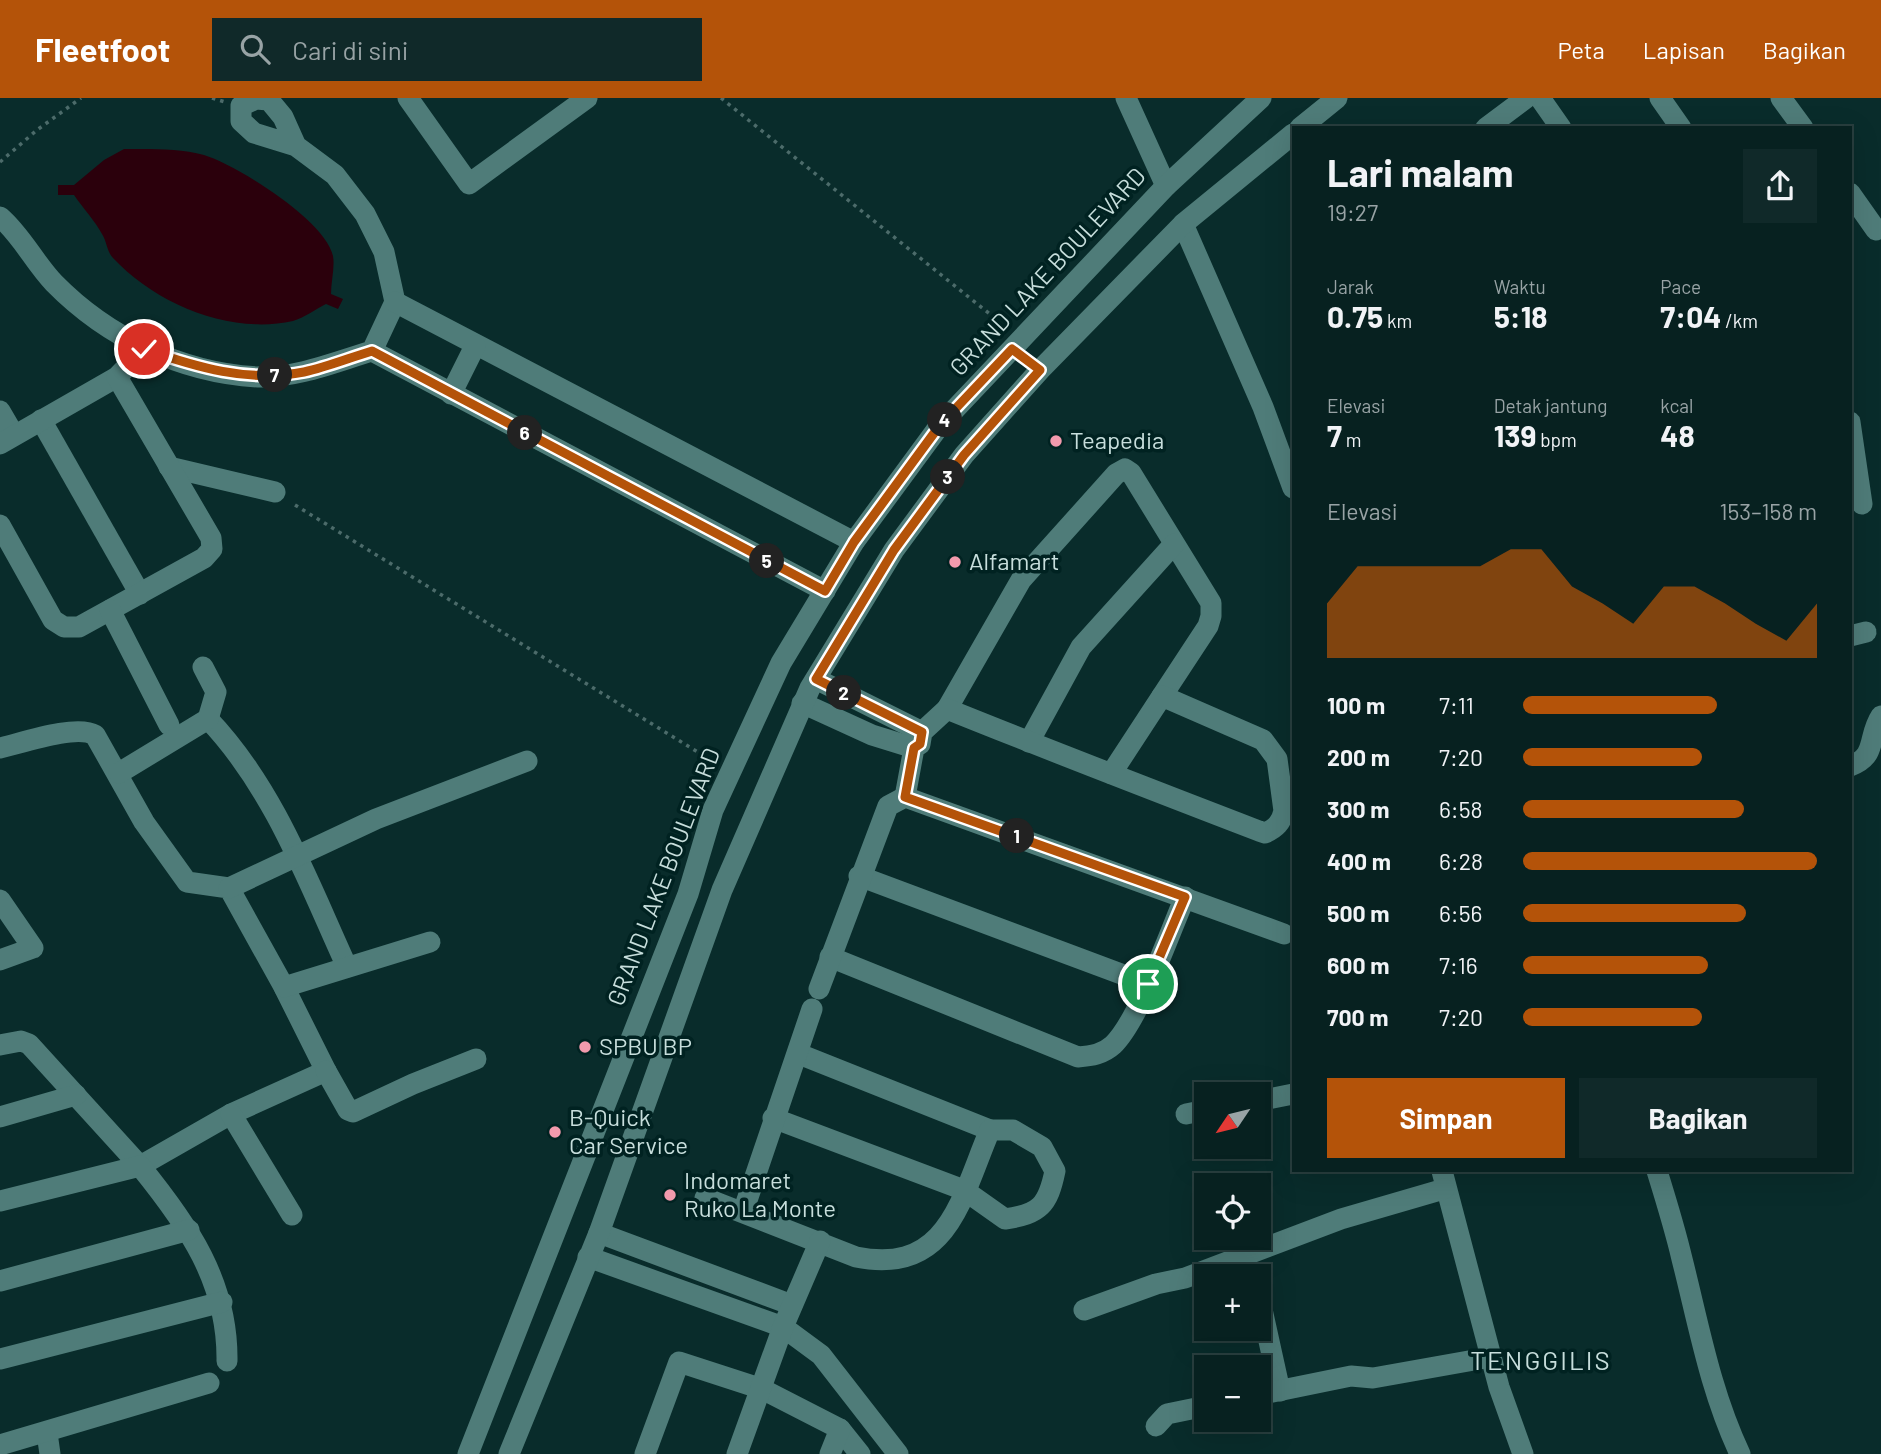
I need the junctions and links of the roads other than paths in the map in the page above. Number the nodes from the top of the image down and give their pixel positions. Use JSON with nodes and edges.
{"nodes":[{"id":1,"x":408,"y":98,"type":"edge"},
{"id":2,"x":587,"y":98,"type":"edge"},
{"id":3,"x":1126,"y":98,"type":"edge"},
{"id":4,"x":1261,"y":98,"type":"edge"},
{"id":5,"x":1336,"y":98,"type":"edge"},
{"id":6,"x":1526,"y":98,"type":"edge"},
{"id":7,"x":1540,"y":98,"type":"edge"},
{"id":8,"x":1660,"y":98,"type":"edge"},
{"id":9,"x":1781,"y":98,"type":"edge"},
{"id":10,"x":269,"y":99,"type":"edge"},
{"id":11,"x":559,"y":106,"type":"edge"},
{"id":12,"x":1302,"y":126,"type":"edge"},
{"id":13,"x":1489,"y":126,"type":"edge"},
{"id":14,"x":1560,"y":126,"type":"edge"},
{"id":15,"x":1680,"y":126,"type":"edge"},
{"id":16,"x":1802,"y":126,"type":"edge"},
{"id":17,"x":1292,"y":135,"type":"edge"},
{"id":18,"x":296,"y":146,"type":"junction"},
{"id":19,"x":1166,"y":186,"type":"junction"},
{"id":20,"x":1852,"y":196,"type":"edge"},
{"id":21,"x":0,"y":217,"type":"edge"},
{"id":22,"x":1183,"y":224,"type":"junction"},
{"id":23,"x":1876,"y":230,"type":"dead end"},
{"id":24,"x":395,"y":302,"type":"junction"},
{"id":25,"x":475,"y":346,"type":"junction"},
{"id":26,"x":144,"y":349,"type":"junction"},
{"id":27,"x":1012,"y":349,"type":"junction"},
{"id":28,"x":372,"y":351,"type":"junction"},
{"id":29,"x":1040,"y":370,"type":"junction"},
{"id":30,"x":117,"y":377,"type":"junction"},
{"id":31,"x":451,"y":394,"type":"junction"},
{"id":32,"x":0,"y":411,"type":"edge"},
{"id":33,"x":41,"y":420,"type":"junction"},
{"id":34,"x":1852,"y":434,"type":"edge"},
{"id":35,"x":7,"y":440,"type":"edge"},
{"id":36,"x":169,"y":467,"type":"junction"},
{"id":37,"x":1292,"y":485,"type":"edge"},
{"id":38,"x":275,"y":492,"type":"dead end"},
{"id":39,"x":1864,"y":503,"type":"edge"},
{"id":40,"x":0,"y":526,"type":"edge"},
{"id":41,"x":854,"y":542,"type":"junction"},
{"id":42,"x":1174,"y":544,"type":"junction"},
{"id":43,"x":825,"y":591,"type":"junction"},
{"id":44,"x":140,"y":594,"type":"junction"},
{"id":45,"x":110,"y":610,"type":"junction"},
{"id":46,"x":203,"y":667,"type":"dead end"},
{"id":47,"x":816,"y":679,"type":"junction"},
{"id":48,"x":1162,"y":696,"type":"junction"},
{"id":49,"x":802,"y":703,"type":"junction"},
{"id":50,"x":947,"y":709,"type":"junction"},
{"id":51,"x":1881,"y":716,"type":"edge"},
{"id":52,"x":208,"y":719,"type":"junction"},
{"id":53,"x":169,"y":725,"type":"dead end"},
{"id":54,"x":918,"y":740,"type":"junction"},
{"id":55,"x":1029,"y":742,"type":"junction"},
{"id":56,"x":0,"y":748,"type":"edge"},
{"id":57,"x":527,"y":761,"type":"dead end"},
{"id":58,"x":1852,"y":765,"type":"edge"},
{"id":59,"x":119,"y":773,"type":"junction"},
{"id":60,"x":1111,"y":774,"type":"junction"},
{"id":61,"x":905,"y":797,"type":"junction"},
{"id":62,"x":296,"y":856,"type":"junction"},
{"id":63,"x":859,"y":876,"type":"junction"},
{"id":64,"x":229,"y":888,"type":"junction"},
{"id":65,"x":1185,"y":897,"type":"junction"},
{"id":66,"x":0,"y":900,"type":"edge"},
{"id":67,"x":1284,"y":934,"type":"dead end"},
{"id":68,"x":430,"y":942,"type":"dead end"},
{"id":69,"x":831,"y":957,"type":"junction"},
{"id":70,"x":0,"y":960,"type":"edge"},
{"id":71,"x":347,"y":967,"type":"junction"},
{"id":72,"x":1148,"y":984,"type":"junction"},
{"id":73,"x":284,"y":987,"type":"junction"},
{"id":74,"x":0,"y":1045,"type":"edge"},
{"id":75,"x":799,"y":1054,"type":"junction"},
{"id":76,"x":476,"y":1059,"type":"dead end"},
{"id":77,"x":326,"y":1070,"type":"junction"},
{"id":78,"x":1292,"y":1094,"type":"edge"},
{"id":79,"x":76,"y":1095,"type":"junction"},
{"id":80,"x":1271,"y":1098,"type":"edge"},
{"id":81,"x":231,"y":1114,"type":"junction"},
{"id":82,"x":0,"y":1117,"type":"edge"},
{"id":83,"x":773,"y":1118,"type":"junction"},
{"id":84,"x":990,"y":1130,"type":"junction"},
{"id":85,"x":140,"y":1166,"type":"junction"},
{"id":86,"x":1657,"y":1172,"type":"edge"},
{"id":87,"x":1443,"y":1180,"type":"edge"},
{"id":88,"x":964,"y":1190,"type":"junction"},
{"id":89,"x":705,"y":1198,"type":"dead end"},
{"id":90,"x":0,"y":1201,"type":"edge"},
{"id":91,"x":743,"y":1212,"type":"junction"},
{"id":92,"x":292,"y":1215,"type":"dead end"},
{"id":93,"x":189,"y":1230,"type":"junction"},
{"id":94,"x":599,"y":1233,"type":"junction"},
{"id":95,"x":820,"y":1241,"type":"junction"},
{"id":96,"x":588,"y":1257,"type":"junction"},
{"id":97,"x":698,"y":1267,"type":"junction"},
{"id":98,"x":0,"y":1281,"type":"edge"},
{"id":99,"x":688,"y":1294,"type":"junction"},
{"id":100,"x":222,"y":1301,"type":"junction"},
{"id":101,"x":792,"y":1305,"type":"junction"},
{"id":102,"x":1084,"y":1310,"type":"dead end"},
{"id":103,"x":783,"y":1327,"type":"junction"},
{"id":104,"x":1269,"y":1341,"type":"edge"},
{"id":105,"x":1491,"y":1357,"type":"junction"},
{"id":106,"x":0,"y":1359,"type":"edge"},
{"id":107,"x":227,"y":1361,"type":"dead end"},
{"id":108,"x":209,"y":1382,"type":"dead end"},
{"id":109,"x":762,"y":1389,"type":"junction"},
{"id":110,"x":1280,"y":1391,"type":"junction"},
{"id":111,"x":1271,"y":1393,"type":"edge"},
{"id":112,"x":1194,"y":1408,"type":"edge"},
{"id":113,"x":1156,"y":1426,"type":"dead end"},
{"id":114,"x":840,"y":1429,"type":"junction"},
{"id":115,"x":47,"y":1433,"type":"junction"},
{"id":116,"x":0,"y":1445,"type":"edge"},
{"id":117,"x":50,"y":1454,"type":"edge"},
{"id":118,"x":468,"y":1454,"type":"edge"},
{"id":119,"x":509,"y":1454,"type":"edge"},
{"id":120,"x":645,"y":1454,"type":"edge"},
{"id":121,"x":737,"y":1454,"type":"edge"},
{"id":122,"x":830,"y":1454,"type":"edge"},
{"id":123,"x":860,"y":1454,"type":"edge"},
{"id":124,"x":898,"y":1454,"type":"edge"},
{"id":125,"x":1523,"y":1454,"type":"edge"},
{"id":126,"x":1740,"y":1454,"type":"edge"}],
"edges":[{"from":1,"to":11,"type":"street"},
{"from":2,"to":11,"type":"street"},
{"from":3,"to":19,"type":"street"},
{"from":4,"to":19,"type":"street","name":"GRAND LAKE BOULEVARD"},
{"from":5,"to":12,"type":"street"},
{"from":6,"to":13,"type":"street"},
{"from":7,"to":14,"type":"street"},
{"from":8,"to":15,"type":"street"},
{"from":9,"to":16,"type":"street"},
{"from":10,"to":18,"type":"street"},
{"from":10,"to":18,"type":"street"},
{"from":17,"to":22,"type":"street"},
{"from":18,"to":24,"type":"street"},
{"from":19,"to":27,"type":"street","name":"GRAND LAKE BOULEVARD"},
{"from":20,"to":23,"type":"street"},
{"from":21,"to":26,"type":"street"},
{"from":22,"to":29,"type":"street"},
{"from":22,"to":37,"type":"street"},
{"from":24,"to":25,"type":"street"},
{"from":24,"to":28,"type":"street"},
{"from":25,"to":31,"type":"street"},
{"from":25,"to":41,"type":"street"},
{"from":26,"to":28,"type":"street"},
{"from":26,"to":30,"type":"street"},
{"from":27,"to":29,"type":"street"},
{"from":27,"to":41,"type":"street","name":"GRAND LAKE BOULEVARD"},
{"from":28,"to":31,"type":"street"},
{"from":29,"to":47,"type":"street"},
{"from":30,"to":33,"type":"street"},
{"from":30,"to":36,"type":"street"},
{"from":31,"to":43,"type":"street"},
{"from":32,"to":35,"type":"street"},
{"from":33,"to":35,"type":"street"},
{"from":33,"to":44,"type":"street"},
{"from":34,"to":39,"type":"street"},
{"from":36,"to":38,"type":"street"},
{"from":36,"to":44,"type":"street"},
{"from":40,"to":45,"type":"street"},
{"from":41,"to":43,"type":"street","name":"GRAND LAKE BOULEVARD"},
{"from":42,"to":48,"type":"street"},
{"from":42,"to":50,"type":"street"},
{"from":42,"to":55,"type":"street"},
{"from":43,"to":118,"type":"street","name":"GRAND LAKE BOULEVARD"},
{"from":44,"to":45,"type":"street"},
{"from":45,"to":53,"type":"street"},
{"from":46,"to":52,"type":"street"},
{"from":47,"to":49,"type":"street"},
{"from":47,"to":54,"type":"street"},
{"from":48,"to":60,"type":"street"},
{"from":48,"to":60,"type":"street"},
{"from":49,"to":54,"type":"street"},
{"from":49,"to":94,"type":"street"},
{"from":50,"to":54,"type":"street"},
{"from":50,"to":55,"type":"street"},
{"from":51,"to":58,"type":"street"},
{"from":52,"to":59,"type":"street"},
{"from":52,"to":62,"type":"street"},
{"from":54,"to":61,"type":"street"},
{"from":55,"to":60,"type":"street"},
{"from":56,"to":59,"type":"street"},
{"from":57,"to":62,"type":"street"},
{"from":59,"to":64,"type":"street"},
{"from":61,"to":63,"type":"street"},
{"from":61,"to":65,"type":"street"},
{"from":62,"to":64,"type":"street"},
{"from":62,"to":71,"type":"street"},
{"from":63,"to":69,"type":"street"},
{"from":63,"to":72,"type":"street"},
{"from":64,"to":73,"type":"street"},
{"from":65,"to":67,"type":"street"},
{"from":65,"to":72,"type":"street"},
{"from":66,"to":70,"type":"street"},
{"from":68,"to":71,"type":"street"},
{"from":69,"to":72,"type":"street"},
{"from":69,"to":75,"type":"street"},
{"from":71,"to":73,"type":"street"},
{"from":73,"to":77,"type":"street"},
{"from":74,"to":79,"type":"street"},
{"from":75,"to":83,"type":"street"},
{"from":75,"to":84,"type":"street"},
{"from":76,"to":77,"type":"street"},
{"from":77,"to":81,"type":"street"},
{"from":78,"to":80,"type":"street"},
{"from":79,"to":82,"type":"street"},
{"from":79,"to":85,"type":"street"},
{"from":81,"to":85,"type":"street"},
{"from":81,"to":92,"type":"street"},
{"from":83,"to":88,"type":"street"},
{"from":83,"to":91,"type":"street"},
{"from":84,"to":88,"type":"street"},
{"from":84,"to":88,"type":"street"},
{"from":85,"to":90,"type":"street"},
{"from":85,"to":93,"type":"street"},
{"from":86,"to":126,"type":"street"},
{"from":87,"to":102,"type":"street"},
{"from":87,"to":105,"type":"street"},
{"from":88,"to":95,"type":"street"},
{"from":89,"to":91,"type":"street"},
{"from":91,"to":95,"type":"street"},
{"from":93,"to":98,"type":"street"},
{"from":93,"to":100,"type":"street"},
{"from":94,"to":96,"type":"street"},
{"from":94,"to":97,"type":"street"},
{"from":95,"to":101,"type":"street"},
{"from":96,"to":99,"type":"street"},
{"from":96,"to":119,"type":"street"},
{"from":97,"to":99,"type":"street"},
{"from":97,"to":101,"type":"street"},
{"from":99,"to":103,"type":"street"},
{"from":100,"to":106,"type":"street"},
{"from":100,"to":107,"type":"street"},
{"from":101,"to":103,"type":"street"},
{"from":103,"to":109,"type":"street"},
{"from":103,"to":124,"type":"street"},
{"from":104,"to":110,"type":"street"},
{"from":105,"to":110,"type":"street"},
{"from":105,"to":125,"type":"street"},
{"from":108,"to":115,"type":"street"},
{"from":109,"to":114,"type":"street"},
{"from":109,"to":120,"type":"street"},
{"from":109,"to":121,"type":"street"},
{"from":110,"to":111,"type":"street"},
{"from":112,"to":113,"type":"street"},
{"from":114,"to":122,"type":"street"},
{"from":114,"to":123,"type":"street"},
{"from":115,"to":116,"type":"street"},
{"from":115,"to":117,"type":"street"}]}
